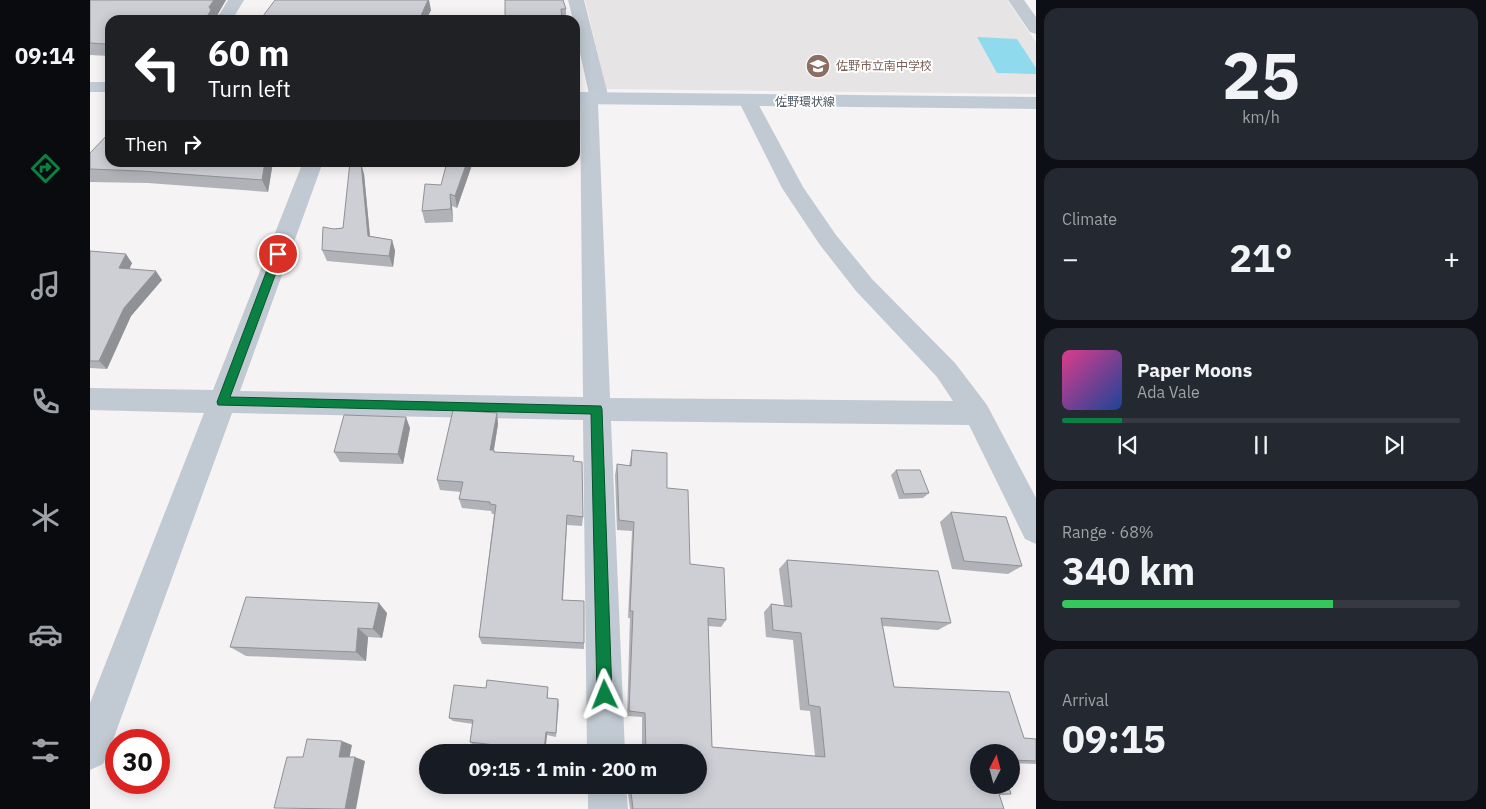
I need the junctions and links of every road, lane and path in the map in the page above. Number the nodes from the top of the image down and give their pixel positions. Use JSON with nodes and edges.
{"nodes":[{"id":1,"x":236,"y":0,"type":"edge"},
{"id":2,"x":576,"y":0,"type":"edge"},
{"id":3,"x":1017,"y":2,"type":"edge"},
{"id":4,"x":1036,"y":4,"type":"edge"},
{"id":5,"x":227,"y":15,"type":"edge"},
{"id":6,"x":578,"y":15,"type":"edge"},
{"id":7,"x":1036,"y":28,"type":"edge"},
{"id":8,"x":580,"y":33,"type":"edge"},
{"id":9,"x":105,"y":86,"type":"edge"},
{"id":10,"x":90,"y":87,"type":"edge"},
{"id":11,"x":588,"y":99,"type":"edge"},
{"id":12,"x":748,"y":102,"type":"junction"},
{"id":13,"x":1036,"y":103,"type":"edge"},
{"id":14,"x":311,"y":167,"type":"edge"},
{"id":15,"x":90,"y":399,"type":"edge"},
{"id":16,"x":222,"y":402,"type":"junction"},
{"id":17,"x":596,"y":409,"type":"junction"},
{"id":18,"x":977,"y":412,"type":"junction"},
{"id":19,"x":1036,"y":529,"type":"edge"},
{"id":20,"x":606,"y":744,"type":"edge"},
{"id":21,"x":90,"y":752,"type":"edge"},
{"id":22,"x":607,"y":794,"type":"edge"},
{"id":23,"x":608,"y":809,"type":"edge"}],
"edges":[{"from":1,"to":5,"type":"street"},
{"from":2,"to":6,"type":"street"},
{"from":3,"to":4,"type":"street"},
{"from":3,"to":7,"type":"street"},
{"from":8,"to":11,"type":"street"},
{"from":9,"to":10,"type":"main road"},
{"from":11,"to":12,"type":"main road","name":"佐野環状線"},
{"from":11,"to":17,"type":"street"},
{"from":12,"to":13,"type":"main road","name":"佐野環状線"},
{"from":12,"to":18,"type":"street"},
{"from":14,"to":16,"type":"street"},
{"from":15,"to":16,"type":"street"},
{"from":16,"to":17,"type":"street"},
{"from":16,"to":21,"type":"street"},
{"from":17,"to":18,"type":"street"},
{"from":17,"to":20,"type":"street"},
{"from":18,"to":19,"type":"street"},
{"from":22,"to":23,"type":"street"}]}
